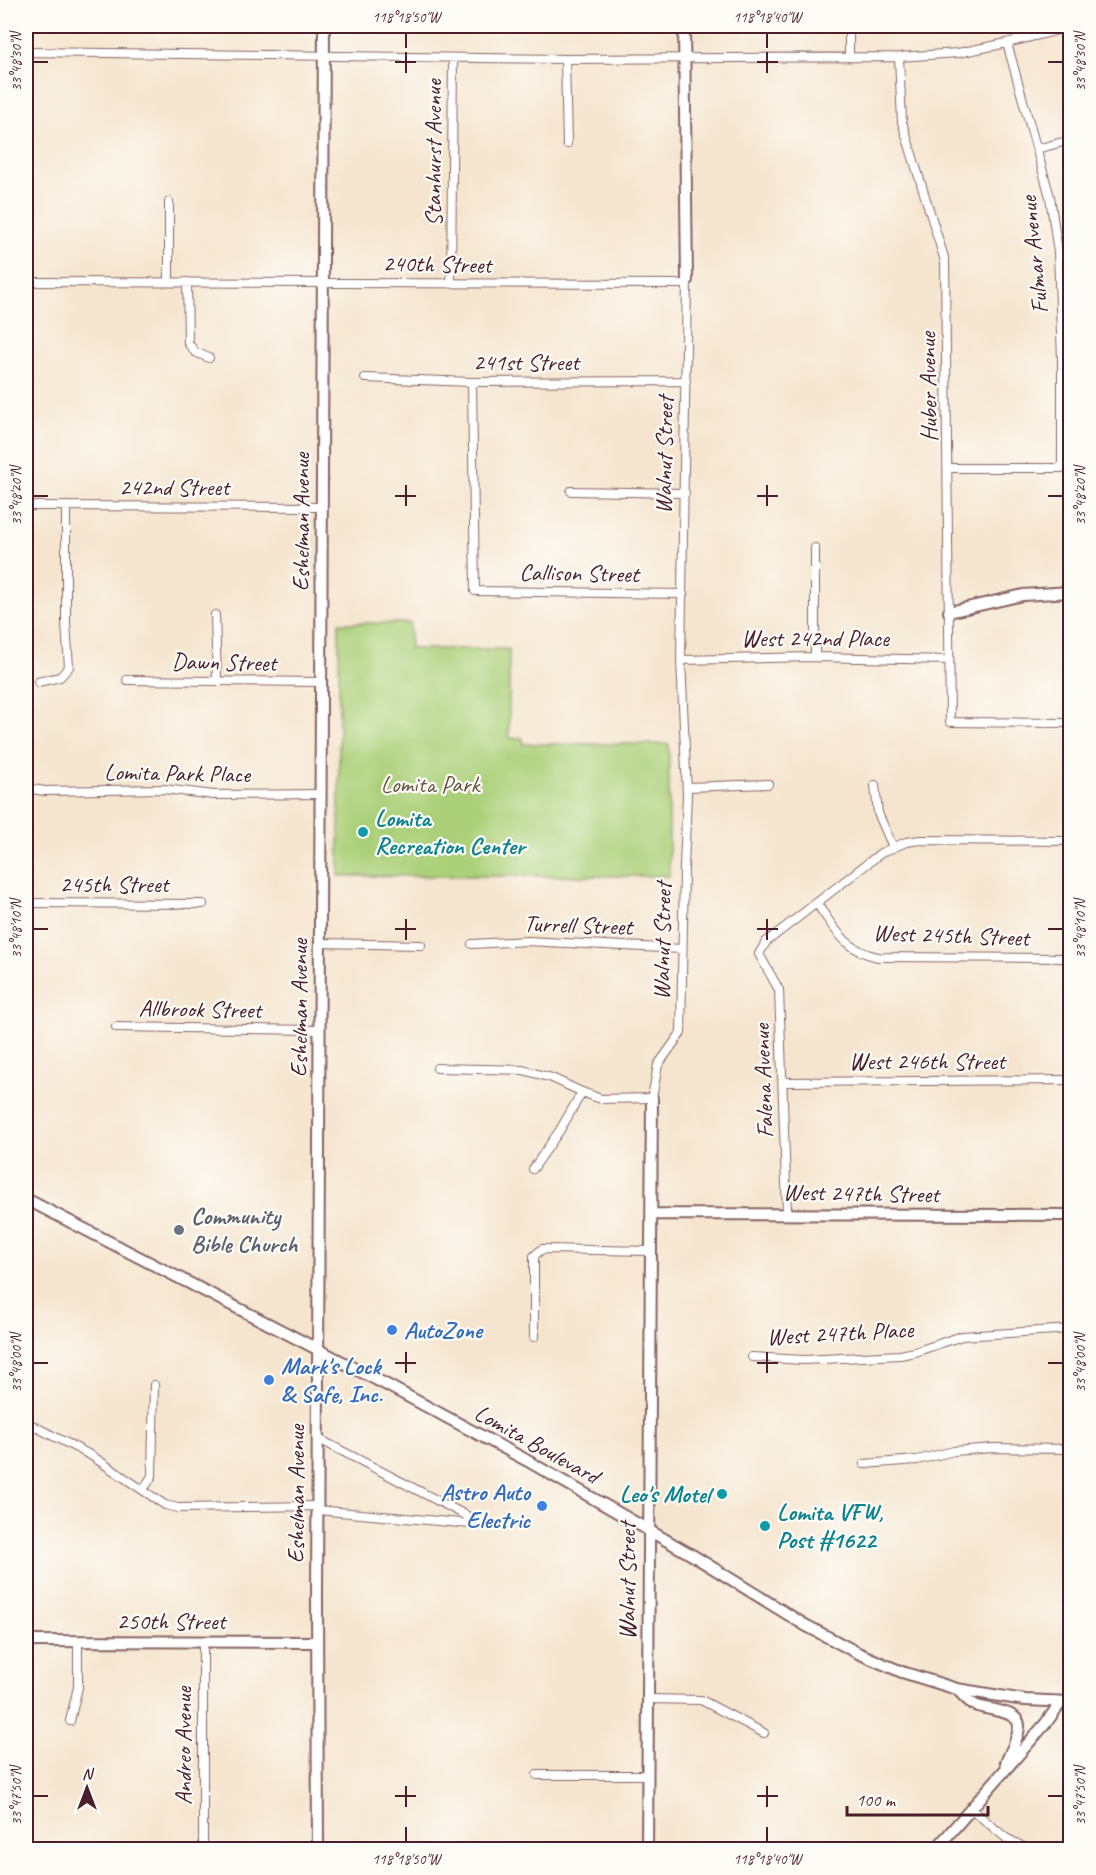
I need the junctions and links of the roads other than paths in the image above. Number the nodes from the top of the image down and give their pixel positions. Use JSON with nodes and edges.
{"nodes":[{"id":1,"x":324,"y":26,"type":"edge"},
{"id":2,"x":684,"y":26,"type":"edge"},
{"id":3,"x":849,"y":26,"type":"edge"},
{"id":4,"x":1071,"y":27,"type":"edge"},
{"id":5,"x":1007,"y":43,"type":"junction"},
{"id":6,"x":26,"y":52,"type":"edge"},
{"id":7,"x":324,"y":55,"type":"junction"},
{"id":8,"x":849,"y":57,"type":"junction"},
{"id":9,"x":899,"y":57,"type":"junction"},
{"id":10,"x":453,"y":58,"type":"junction"},
{"id":11,"x":684,"y":58,"type":"junction"},
{"id":12,"x":565,"y":59,"type":"junction"},
{"id":13,"x":1071,"y":140,"type":"edge"},
{"id":14,"x":567,"y":144,"type":"dead end"},
{"id":15,"x":1036,"y":149,"type":"junction"},
{"id":16,"x":169,"y":202,"type":"dead end"},
{"id":17,"x":1058,"y":252,"type":"junction"},
{"id":18,"x":1071,"y":252,"type":"edge"},
{"id":19,"x":26,"y":282,"type":"edge"},
{"id":20,"x":169,"y":282,"type":"junction"},
{"id":21,"x":187,"y":282,"type":"junction"},
{"id":22,"x":323,"y":282,"type":"junction"},
{"id":23,"x":687,"y":282,"type":"junction"},
{"id":24,"x":451,"y":284,"type":"junction"},
{"id":25,"x":209,"y":358,"type":"dead end"},
{"id":26,"x":1066,"y":359,"type":"edge"},
{"id":27,"x":365,"y":378,"type":"dead end"},
{"id":28,"x":686,"y":381,"type":"junction"},
{"id":29,"x":472,"y":382,"type":"junction"},
{"id":30,"x":949,"y":468,"type":"junction"},
{"id":31,"x":1066,"y":468,"type":"edge"},
{"id":32,"x":571,"y":491,"type":"dead end"},
{"id":33,"x":685,"y":493,"type":"junction"},
{"id":34,"x":26,"y":506,"type":"edge"},
{"id":35,"x":66,"y":506,"type":"junction"},
{"id":36,"x":322,"y":507,"type":"junction"},
{"id":37,"x":815,"y":548,"type":"dead end"},
{"id":38,"x":1071,"y":592,"type":"edge"},
{"id":39,"x":683,"y":594,"type":"junction"},
{"id":40,"x":949,"y":612,"type":"junction"},
{"id":41,"x":215,"y":615,"type":"dead end"},
{"id":42,"x":815,"y":657,"type":"junction"},
{"id":43,"x":681,"y":660,"type":"junction"},
{"id":44,"x":949,"y":660,"type":"junction"},
{"id":45,"x":127,"y":680,"type":"dead end"},
{"id":46,"x":217,"y":681,"type":"junction"},
{"id":47,"x":38,"y":682,"type":"dead end"},
{"id":48,"x":321,"y":682,"type":"junction"},
{"id":49,"x":1071,"y":723,"type":"edge"},
{"id":50,"x":768,"y":784,"type":"dead end"},
{"id":51,"x":875,"y":785,"type":"dead end"},
{"id":52,"x":687,"y":787,"type":"junction"},
{"id":53,"x":32,"y":789,"type":"dead end"},
{"id":54,"x":321,"y":794,"type":"junction"},
{"id":55,"x":1071,"y":841,"type":"edge"},
{"id":56,"x":893,"y":847,"type":"junction"},
{"id":57,"x":26,"y":903,"type":"edge"},
{"id":58,"x":203,"y":904,"type":"dead end"},
{"id":59,"x":817,"y":904,"type":"junction"},
{"id":60,"x":320,"y":943,"type":"junction"},
{"id":61,"x":472,"y":944,"type":"dead end"},
{"id":62,"x":421,"y":945,"type":"dead end"},
{"id":63,"x":682,"y":949,"type":"junction"},
{"id":64,"x":1071,"y":958,"type":"edge"},
{"id":65,"x":116,"y":1027,"type":"dead end"},
{"id":66,"x":319,"y":1030,"type":"junction"},
{"id":67,"x":437,"y":1068,"type":"dead end"},
{"id":68,"x":1071,"y":1080,"type":"edge"},
{"id":69,"x":783,"y":1082,"type":"junction"},
{"id":70,"x":582,"y":1092,"type":"junction"},
{"id":71,"x":652,"y":1098,"type":"junction"},
{"id":72,"x":533,"y":1169,"type":"dead end"},
{"id":73,"x":26,"y":1198,"type":"edge"},
{"id":74,"x":787,"y":1212,"type":"junction"},
{"id":75,"x":652,"y":1214,"type":"junction"},
{"id":76,"x":1071,"y":1215,"type":"edge"},
{"id":77,"x":651,"y":1251,"type":"junction"},
{"id":78,"x":1071,"y":1329,"type":"edge"},
{"id":79,"x":534,"y":1336,"type":"dead end"},
{"id":80,"x":318,"y":1351,"type":"junction"},
{"id":81,"x":752,"y":1357,"type":"dead end"},
{"id":82,"x":154,"y":1385,"type":"dead end"},
{"id":83,"x":26,"y":1422,"type":"edge"},
{"id":84,"x":317,"y":1438,"type":"junction"},
{"id":85,"x":1071,"y":1449,"type":"edge"},
{"id":86,"x":864,"y":1464,"type":"dead end"},
{"id":87,"x":143,"y":1490,"type":"junction"},
{"id":88,"x":317,"y":1508,"type":"junction"},
{"id":89,"x":648,"y":1531,"type":"junction"},
{"id":90,"x":26,"y":1641,"type":"edge"},
{"id":91,"x":78,"y":1641,"type":"junction"},
{"id":92,"x":203,"y":1642,"type":"junction"},
{"id":93,"x":316,"y":1642,"type":"junction"},
{"id":94,"x":957,"y":1689,"type":"junction"},
{"id":95,"x":648,"y":1700,"type":"junction"},
{"id":96,"x":1066,"y":1702,"type":"edge"},
{"id":97,"x":70,"y":1721,"type":"dead end"},
{"id":98,"x":764,"y":1733,"type":"dead end"},
{"id":99,"x":1003,"y":1769,"type":"junction"},
{"id":100,"x":537,"y":1774,"type":"dead end"},
{"id":101,"x":648,"y":1775,"type":"junction"},
{"id":102,"x":970,"y":1808,"type":"junction"},
{"id":103,"x":203,"y":1850,"type":"edge"},
{"id":104,"x":318,"y":1850,"type":"edge"},
{"id":105,"x":647,"y":1850,"type":"edge"},
{"id":106,"x":935,"y":1850,"type":"edge"},
{"id":107,"x":1029,"y":1850,"type":"edge"}],
"edges":[{"from":1,"to":7,"type":"street","name":"Eshelman Avenue"},
{"from":2,"to":11,"type":"street","name":"Walnut Street"},
{"from":3,"to":8,"type":"street"},
{"from":4,"to":5,"type":"street"},
{"from":5,"to":9,"type":"street"},
{"from":5,"to":15,"type":"street","name":"Fulmar Avenue"},
{"from":6,"to":7,"type":"street"},
{"from":7,"to":10,"type":"street"},
{"from":7,"to":22,"type":"street","name":"Eshelman Avenue"},
{"from":8,"to":9,"type":"street"},
{"from":8,"to":11,"type":"street"},
{"from":9,"to":30,"type":"street","name":"Huber Avenue"},
{"from":10,"to":12,"type":"street"},
{"from":10,"to":24,"type":"street","name":"Stanhurst Avenue"},
{"from":11,"to":12,"type":"street"},
{"from":11,"to":23,"type":"street","name":"Walnut Street"},
{"from":12,"to":14,"type":"street"},
{"from":13,"to":15,"type":"street"},
{"from":15,"to":17,"type":"street","name":"Fulmar Avenue"},
{"from":16,"to":20,"type":"street"},
{"from":17,"to":18,"type":"street"},
{"from":17,"to":26,"type":"street","name":"Fulmar Avenue"},
{"from":19,"to":20,"type":"street","name":"240th Street"},
{"from":20,"to":21,"type":"street","name":"240th Street"},
{"from":21,"to":22,"type":"street","name":"240th Street"},
{"from":21,"to":25,"type":"street"},
{"from":22,"to":24,"type":"street","name":"240th Street"},
{"from":22,"to":36,"type":"street","name":"Eshelman Avenue"},
{"from":23,"to":24,"type":"street","name":"240th Street"},
{"from":23,"to":28,"type":"street","name":"Walnut Street"},
{"from":26,"to":31,"type":"street","name":"Fulmar Avenue"},
{"from":27,"to":29,"type":"street","name":"241st Street"},
{"from":28,"to":29,"type":"street","name":"241st Street"},
{"from":28,"to":33,"type":"street","name":"Walnut Street"},
{"from":29,"to":39,"type":"street","name":"Callison Street"},
{"from":30,"to":31,"type":"street"},
{"from":30,"to":40,"type":"street","name":"Huber Avenue"},
{"from":32,"to":33,"type":"street"},
{"from":33,"to":39,"type":"street","name":"Walnut Street"},
{"from":34,"to":35,"type":"street","name":"242nd Street"},
{"from":35,"to":36,"type":"street","name":"242nd Street"},
{"from":35,"to":47,"type":"street"},
{"from":36,"to":48,"type":"street","name":"Eshelman Avenue"},
{"from":37,"to":42,"type":"street"},
{"from":38,"to":40,"type":"street"},
{"from":39,"to":43,"type":"street","name":"Walnut Street"},
{"from":40,"to":44,"type":"street","name":"Huber Avenue"},
{"from":41,"to":46,"type":"street"},
{"from":42,"to":43,"type":"street","name":"West 242nd Place"},
{"from":42,"to":44,"type":"street","name":"West 242nd Place"},
{"from":43,"to":52,"type":"street","name":"Walnut Street"},
{"from":44,"to":49,"type":"street","name":"Huber Avenue"},
{"from":45,"to":46,"type":"street","name":"Dawn Street"},
{"from":46,"to":48,"type":"street","name":"Dawn Street"},
{"from":48,"to":54,"type":"street","name":"Eshelman Avenue"},
{"from":50,"to":52,"type":"street"},
{"from":51,"to":56,"type":"street"},
{"from":52,"to":63,"type":"street","name":"Walnut Street"},
{"from":53,"to":54,"type":"street","name":"Lomita Park Place"},
{"from":54,"to":60,"type":"street","name":"Eshelman Avenue"},
{"from":55,"to":56,"type":"street"},
{"from":56,"to":59,"type":"street"},
{"from":57,"to":58,"type":"street","name":"245th Street"},
{"from":59,"to":64,"type":"street","name":"West 245th Street"},
{"from":59,"to":69,"type":"street","name":"Falena Avenue"},
{"from":60,"to":62,"type":"street"},
{"from":60,"to":66,"type":"street","name":"Eshelman Avenue"},
{"from":61,"to":63,"type":"street","name":"Turrell Street"},
{"from":63,"to":71,"type":"street","name":"Walnut Street"},
{"from":65,"to":66,"type":"street","name":"Allbrook Street"},
{"from":66,"to":80,"type":"street","name":"Eshelman Avenue"},
{"from":67,"to":70,"type":"street"},
{"from":68,"to":69,"type":"street","name":"West 246th Street"},
{"from":69,"to":74,"type":"street","name":"Falena Avenue"},
{"from":70,"to":71,"type":"street"},
{"from":70,"to":72,"type":"street"},
{"from":71,"to":75,"type":"street","name":"Walnut Street"},
{"from":73,"to":80,"type":"street","name":"Lomita Boulevard"},
{"from":74,"to":75,"type":"street","name":"West 247th Street"},
{"from":74,"to":76,"type":"street","name":"West 247th Street"},
{"from":75,"to":77,"type":"street","name":"Walnut Street"},
{"from":77,"to":79,"type":"street"},
{"from":77,"to":89,"type":"street","name":"Walnut Street"},
{"from":78,"to":81,"type":"street","name":"West 247th Place"},
{"from":80,"to":84,"type":"street","name":"Eshelman Avenue"},
{"from":80,"to":89,"type":"street","name":"Lomita Boulevard"},
{"from":82,"to":87,"type":"street"},
{"from":83,"to":87,"type":"street"},
{"from":84,"to":88,"type":"street","name":"Eshelman Avenue"},
{"from":84,"to":88,"type":"street"},
{"from":85,"to":86,"type":"street"},
{"from":87,"to":88,"type":"street"},
{"from":88,"to":93,"type":"street","name":"Eshelman Avenue"},
{"from":89,"to":94,"type":"street","name":"Lomita Boulevard"},
{"from":89,"to":95,"type":"street","name":"Walnut Street"},
{"from":90,"to":91,"type":"street","name":"250th Street"},
{"from":91,"to":92,"type":"street","name":"250th Street"},
{"from":91,"to":97,"type":"street"},
{"from":92,"to":93,"type":"street","name":"250th Street"},
{"from":92,"to":103,"type":"street","name":"Andreo Avenue"},
{"from":93,"to":104,"type":"street","name":"Eshelman Avenue"},
{"from":94,"to":96,"type":"street","name":"Lomita Boulevard"},
{"from":94,"to":99,"type":"street"},
{"from":95,"to":98,"type":"street"},
{"from":95,"to":101,"type":"street","name":"Walnut Street"},
{"from":96,"to":99,"type":"street"},
{"from":99,"to":102,"type":"street"},
{"from":100,"to":101,"type":"street"},
{"from":101,"to":105,"type":"street","name":"Walnut Street"},
{"from":102,"to":106,"type":"street"},
{"from":102,"to":107,"type":"street"}]}
